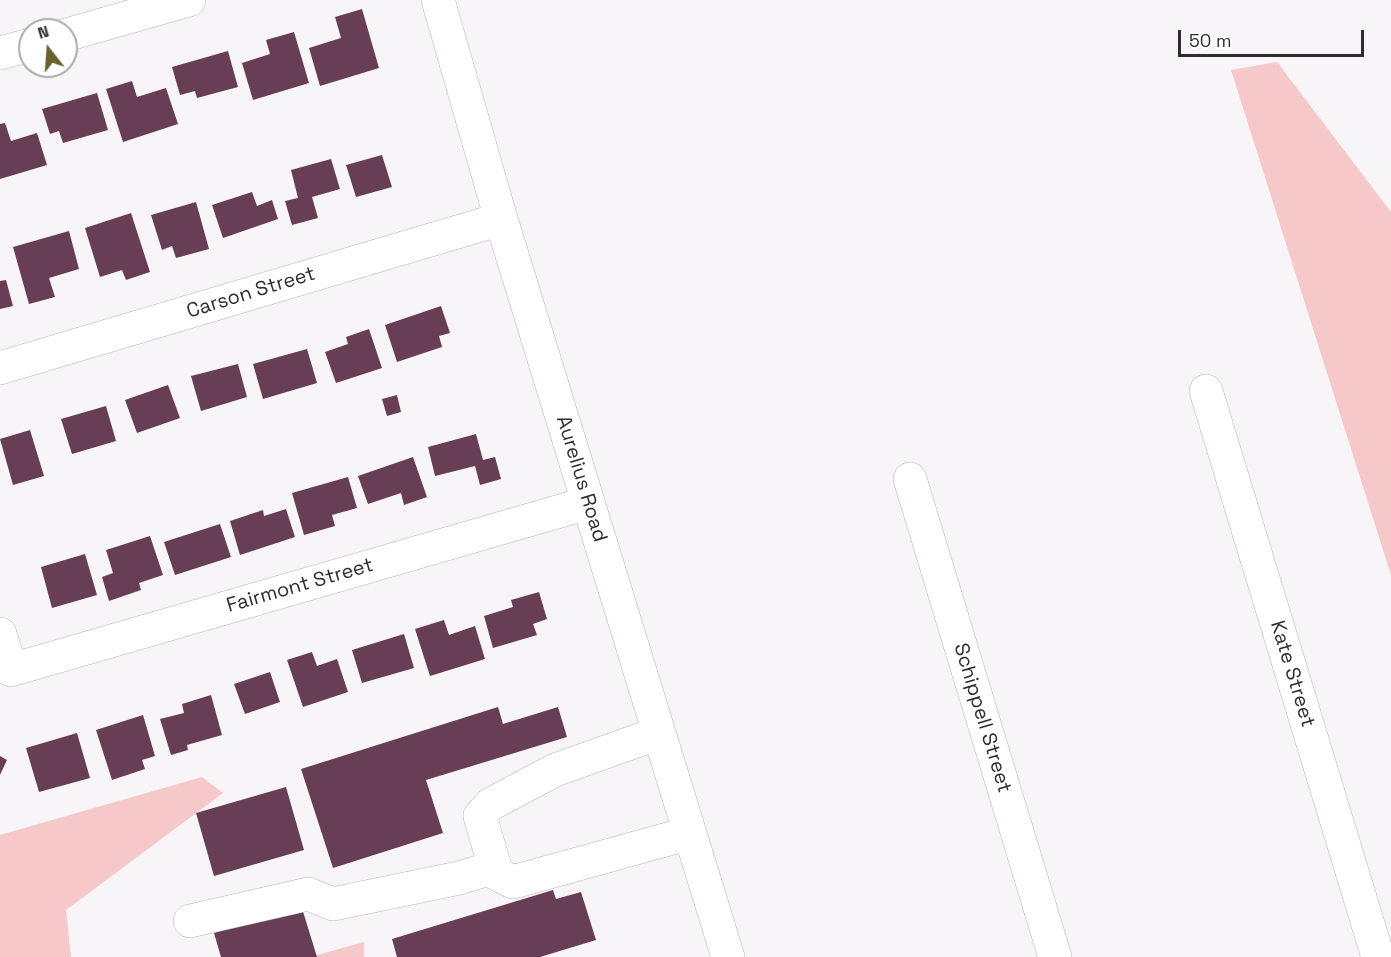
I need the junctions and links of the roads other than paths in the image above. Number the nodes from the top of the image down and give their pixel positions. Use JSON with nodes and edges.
{"nodes":[{"id":1,"x":189,"y":0,"type":"edge"},
{"id":2,"x":438,"y":0,"type":"edge"},
{"id":3,"x":78,"y":32,"type":"edge"},
{"id":4,"x":18,"y":48,"type":"edge"},
{"id":5,"x":0,"y":53,"type":"edge"},
{"id":6,"x":501,"y":219,"type":"junction"},
{"id":7,"x":0,"y":368,"type":"edge"},
{"id":8,"x":1206,"y":391,"type":"dead end"},
{"id":9,"x":910,"y":478,"type":"dead end"},
{"id":10,"x":588,"y":503,"type":"junction"},
{"id":11,"x":0,"y":634,"type":"edge"},
{"id":12,"x":659,"y":734,"type":"junction"},
{"id":13,"x":690,"y":833,"type":"junction"},
{"id":14,"x":495,"y":867,"type":"junction"},
{"id":15,"x":190,"y":921,"type":"dead end"},
{"id":16,"x":728,"y":957,"type":"edge"},
{"id":17,"x":1054,"y":957,"type":"edge"},
{"id":18,"x":1378,"y":957,"type":"edge"}],
"edges":[{"from":1,"to":3,"type":"street"},
{"from":2,"to":6,"type":"street","name":"Aurelius Road"},
{"from":4,"to":5,"type":"street"},
{"from":6,"to":7,"type":"street","name":"Carson Street"},
{"from":6,"to":10,"type":"street","name":"Aurelius Road"},
{"from":8,"to":18,"type":"street","name":"Kate Street"},
{"from":9,"to":17,"type":"street","name":"Schippell Street"},
{"from":10,"to":11,"type":"street","name":"Fairmont Street"},
{"from":10,"to":12,"type":"street","name":"Aurelius Road"},
{"from":12,"to":13,"type":"street","name":"Aurelius Road"},
{"from":12,"to":14,"type":"street"},
{"from":13,"to":14,"type":"street"},
{"from":13,"to":16,"type":"street","name":"Aurelius Road"},
{"from":14,"to":15,"type":"street"}]}
